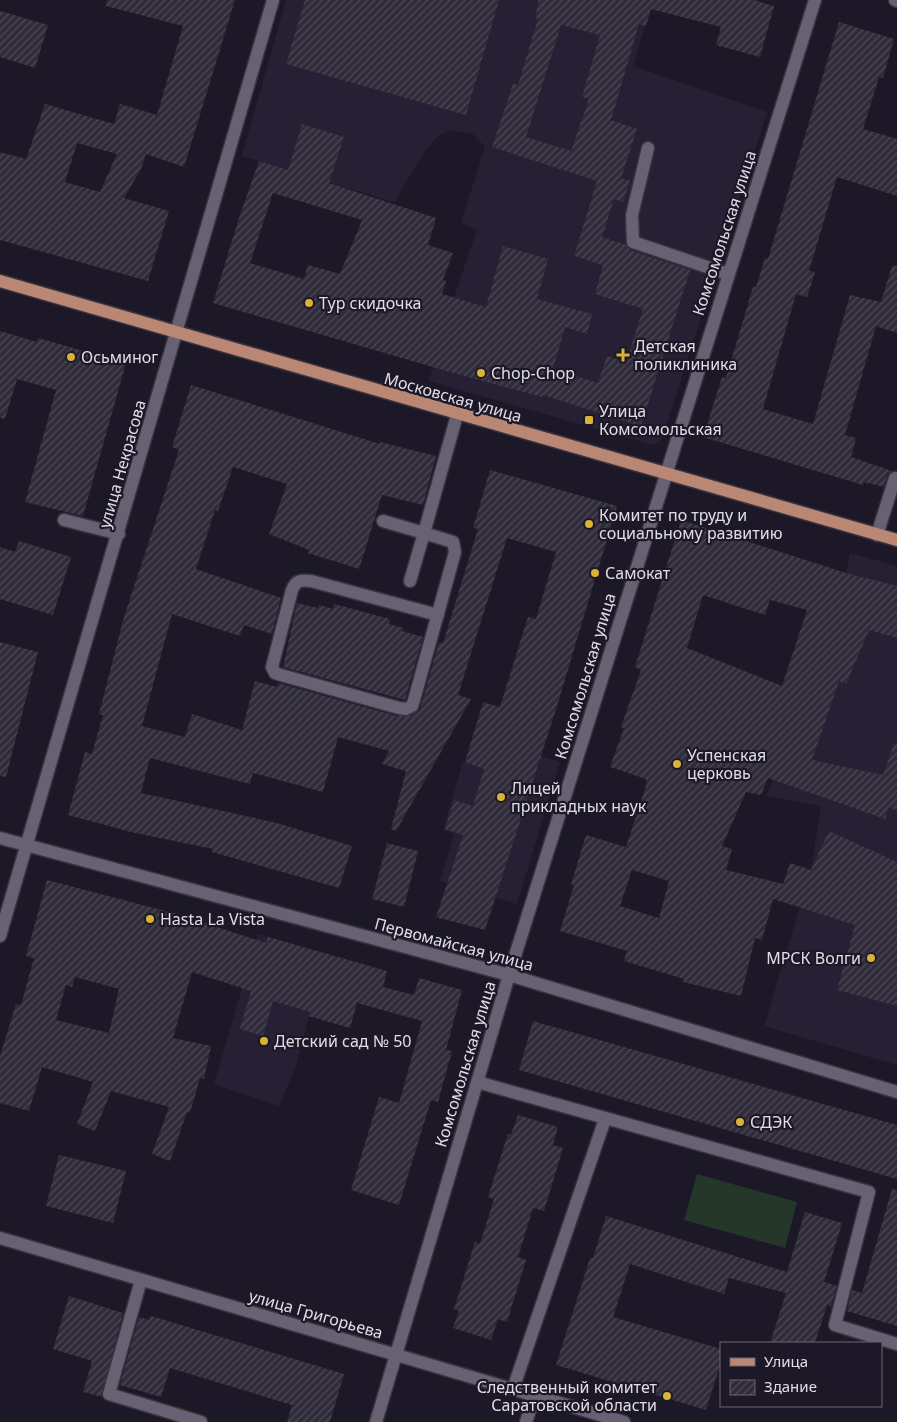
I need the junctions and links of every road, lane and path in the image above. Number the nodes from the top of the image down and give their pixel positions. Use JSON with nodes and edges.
{"nodes":[{"id":1,"x":272,"y":0,"type":"edge"},
{"id":2,"x":815,"y":0,"type":"edge"},
{"id":3,"x":648,"y":148,"type":"dead end"},
{"id":4,"x":728,"y":274,"type":"junction"},
{"id":5,"x":0,"y":281,"type":"edge"},
{"id":6,"x":175,"y":334,"type":"junction"},
{"id":7,"x":457,"y":415,"type":"junction"},
{"id":8,"x":665,"y":474,"type":"junction"},
{"id":9,"x":895,"y":478,"type":"dead end"},
{"id":10,"x":64,"y":520,"type":"dead end"},
{"id":11,"x":383,"y":521,"type":"dead end"},
{"id":12,"x":424,"y":533,"type":"junction"},
{"id":13,"x":119,"y":534,"type":"junction"},
{"id":14,"x":877,"y":535,"type":"junction"},
{"id":15,"x":897,"y":540,"type":"edge"},
{"id":16,"x":410,"y":581,"type":"dead end"},
{"id":17,"x":438,"y":615,"type":"junction"},
{"id":18,"x":0,"y":838,"type":"edge"},
{"id":19,"x":26,"y":845,"type":"junction"},
{"id":20,"x":0,"y":936,"type":"edge"},
{"id":21,"x":509,"y":975,"type":"junction"},
{"id":22,"x":477,"y":1082,"type":"junction"},
{"id":23,"x":897,"y":1092,"type":"edge"},
{"id":24,"x":605,"y":1119,"type":"junction"},
{"id":25,"x":0,"y":1238,"type":"edge"},
{"id":26,"x":141,"y":1280,"type":"junction"},
{"id":27,"x":897,"y":1344,"type":"edge"},
{"id":28,"x":395,"y":1354,"type":"junction"},
{"id":29,"x":513,"y":1389,"type":"junction"},
{"id":30,"x":535,"y":1395,"type":"junction"},
{"id":31,"x":201,"y":1422,"type":"edge"},
{"id":32,"x":376,"y":1422,"type":"edge"},
{"id":33,"x":526,"y":1422,"type":"edge"},
{"id":34,"x":624,"y":1422,"type":"edge"}],
"edges":[{"from":1,"to":6,"type":"street","name":"улица Некрасова"},
{"from":2,"to":4,"type":"street","name":"Комсомольская улица"},
{"from":3,"to":4,"type":"street"},
{"from":4,"to":8,"type":"street","name":"Комсомольская улица"},
{"from":5,"to":6,"type":"main road","name":"Московская улица"},
{"from":6,"to":7,"type":"main road","name":"Московская улица"},
{"from":6,"to":13,"type":"street","name":"улица Некрасова"},
{"from":7,"to":8,"type":"main road","name":"Московская улица"},
{"from":7,"to":12,"type":"street"},
{"from":8,"to":14,"type":"main road","name":"Московская улица"},
{"from":8,"to":21,"type":"street","name":"Комсомольская улица"},
{"from":9,"to":14,"type":"street"},
{"from":10,"to":13,"type":"street"},
{"from":11,"to":12,"type":"street"},
{"from":12,"to":16,"type":"street"},
{"from":12,"to":17,"type":"street"},
{"from":13,"to":19,"type":"street","name":"улица Некрасова"},
{"from":14,"to":15,"type":"main road","name":"Московская улица"},
{"from":17,"to":17,"type":"street"},
{"from":18,"to":19,"type":"street","name":"Первомайская улица"},
{"from":19,"to":20,"type":"street","name":"улица Некрасова"},
{"from":19,"to":21,"type":"street","name":"Первомайская улица"},
{"from":21,"to":22,"type":"street","name":"Комсомольская улица"},
{"from":21,"to":23,"type":"street","name":"Первомайская улица"},
{"from":22,"to":24,"type":"street"},
{"from":22,"to":28,"type":"street","name":"Комсомольская улица"},
{"from":24,"to":27,"type":"street"},
{"from":24,"to":29,"type":"street"},
{"from":25,"to":26,"type":"street","name":"улица Григорьева"},
{"from":26,"to":28,"type":"street","name":"улица Григорьева"},
{"from":26,"to":31,"type":"street"},
{"from":28,"to":29,"type":"street","name":"улица Григорьева"},
{"from":28,"to":32,"type":"street","name":"Комсомольская улица"},
{"from":29,"to":30,"type":"street","name":"улица Григорьева"},
{"from":30,"to":33,"type":"street"},
{"from":30,"to":34,"type":"street","name":"улица Григорьева"}]}
